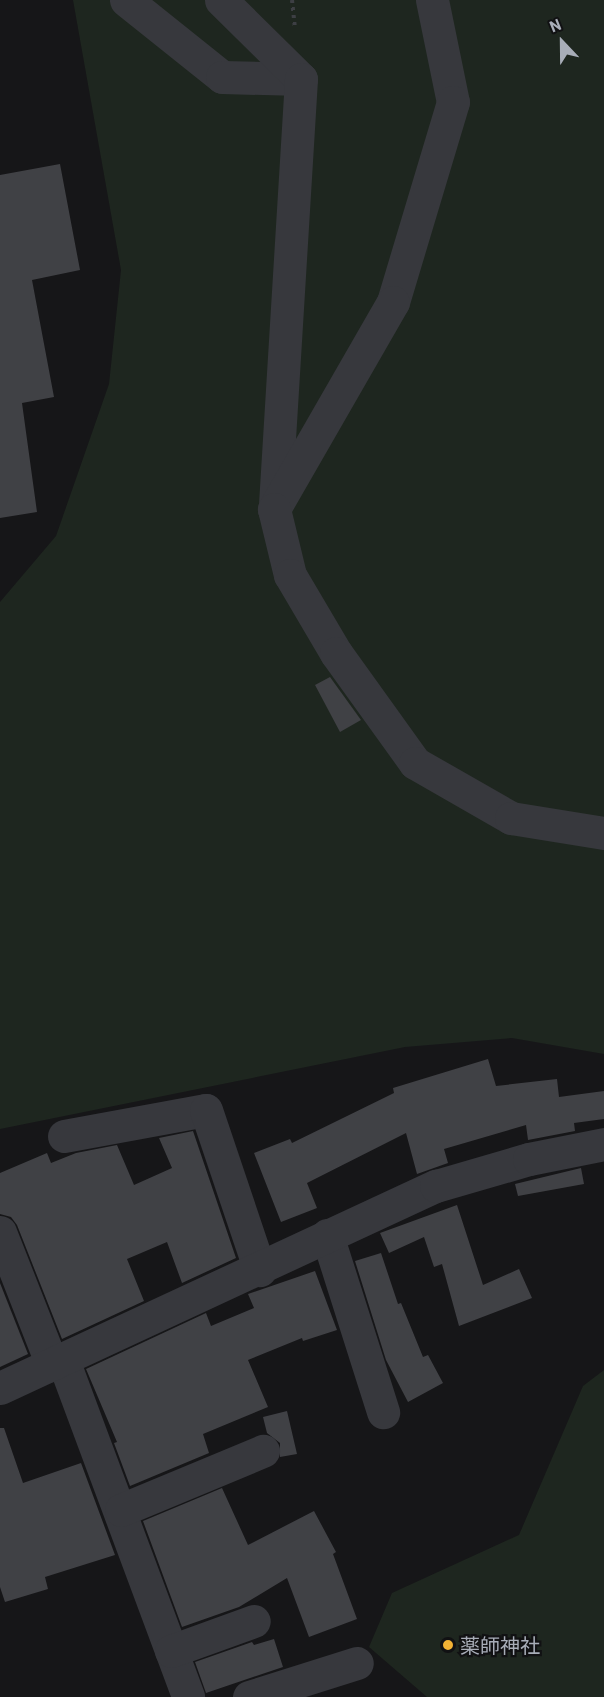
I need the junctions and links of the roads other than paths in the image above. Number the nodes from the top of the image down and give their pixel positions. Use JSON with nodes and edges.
{"nodes":[{"id":1,"x":126,"y":0,"type":"edge"},
{"id":2,"x":221,"y":0,"type":"edge"},
{"id":3,"x":432,"y":0,"type":"edge"},
{"id":4,"x":301,"y":79,"type":"junction"},
{"id":5,"x":274,"y":509,"type":"junction"},
{"id":6,"x":604,"y":833,"type":"edge"},
{"id":7,"x":64,"y":1136,"type":"dead end"},
{"id":8,"x":603,"y":1144,"type":"edge"},
{"id":9,"x":0,"y":1232,"type":"edge"},
{"id":10,"x":327,"y":1235,"type":"junction"},
{"id":11,"x":260,"y":1270,"type":"junction"},
{"id":12,"x":58,"y":1363,"type":"junction"},
{"id":13,"x":0,"y":1388,"type":"edge"},
{"id":14,"x":383,"y":1412,"type":"dead end"},
{"id":15,"x":263,"y":1451,"type":"dead end"},
{"id":16,"x":121,"y":1510,"type":"junction"},
{"id":17,"x":254,"y":1621,"type":"dead end"},
{"id":18,"x":171,"y":1651,"type":"junction"},
{"id":19,"x":357,"y":1663,"type":"dead end"},
{"id":20,"x":188,"y":1697,"type":"edge"},
{"id":21,"x":249,"y":1697,"type":"edge"}],
"edges":[{"from":1,"to":4,"type":"lane"},
{"from":2,"to":4,"type":"lane"},
{"from":3,"to":5,"type":"lane"},
{"from":4,"to":5,"type":"lane"},
{"from":5,"to":6,"type":"lane"},
{"from":7,"to":11,"type":"lane"},
{"from":8,"to":10,"type":"lane"},
{"from":9,"to":12,"type":"lane"},
{"from":10,"to":11,"type":"lane"},
{"from":10,"to":14,"type":"lane"},
{"from":11,"to":12,"type":"lane"},
{"from":12,"to":13,"type":"lane"},
{"from":12,"to":16,"type":"lane"},
{"from":15,"to":16,"type":"lane"},
{"from":16,"to":18,"type":"lane"},
{"from":17,"to":18,"type":"lane"},
{"from":18,"to":20,"type":"lane"},
{"from":19,"to":21,"type":"lane"}]}
